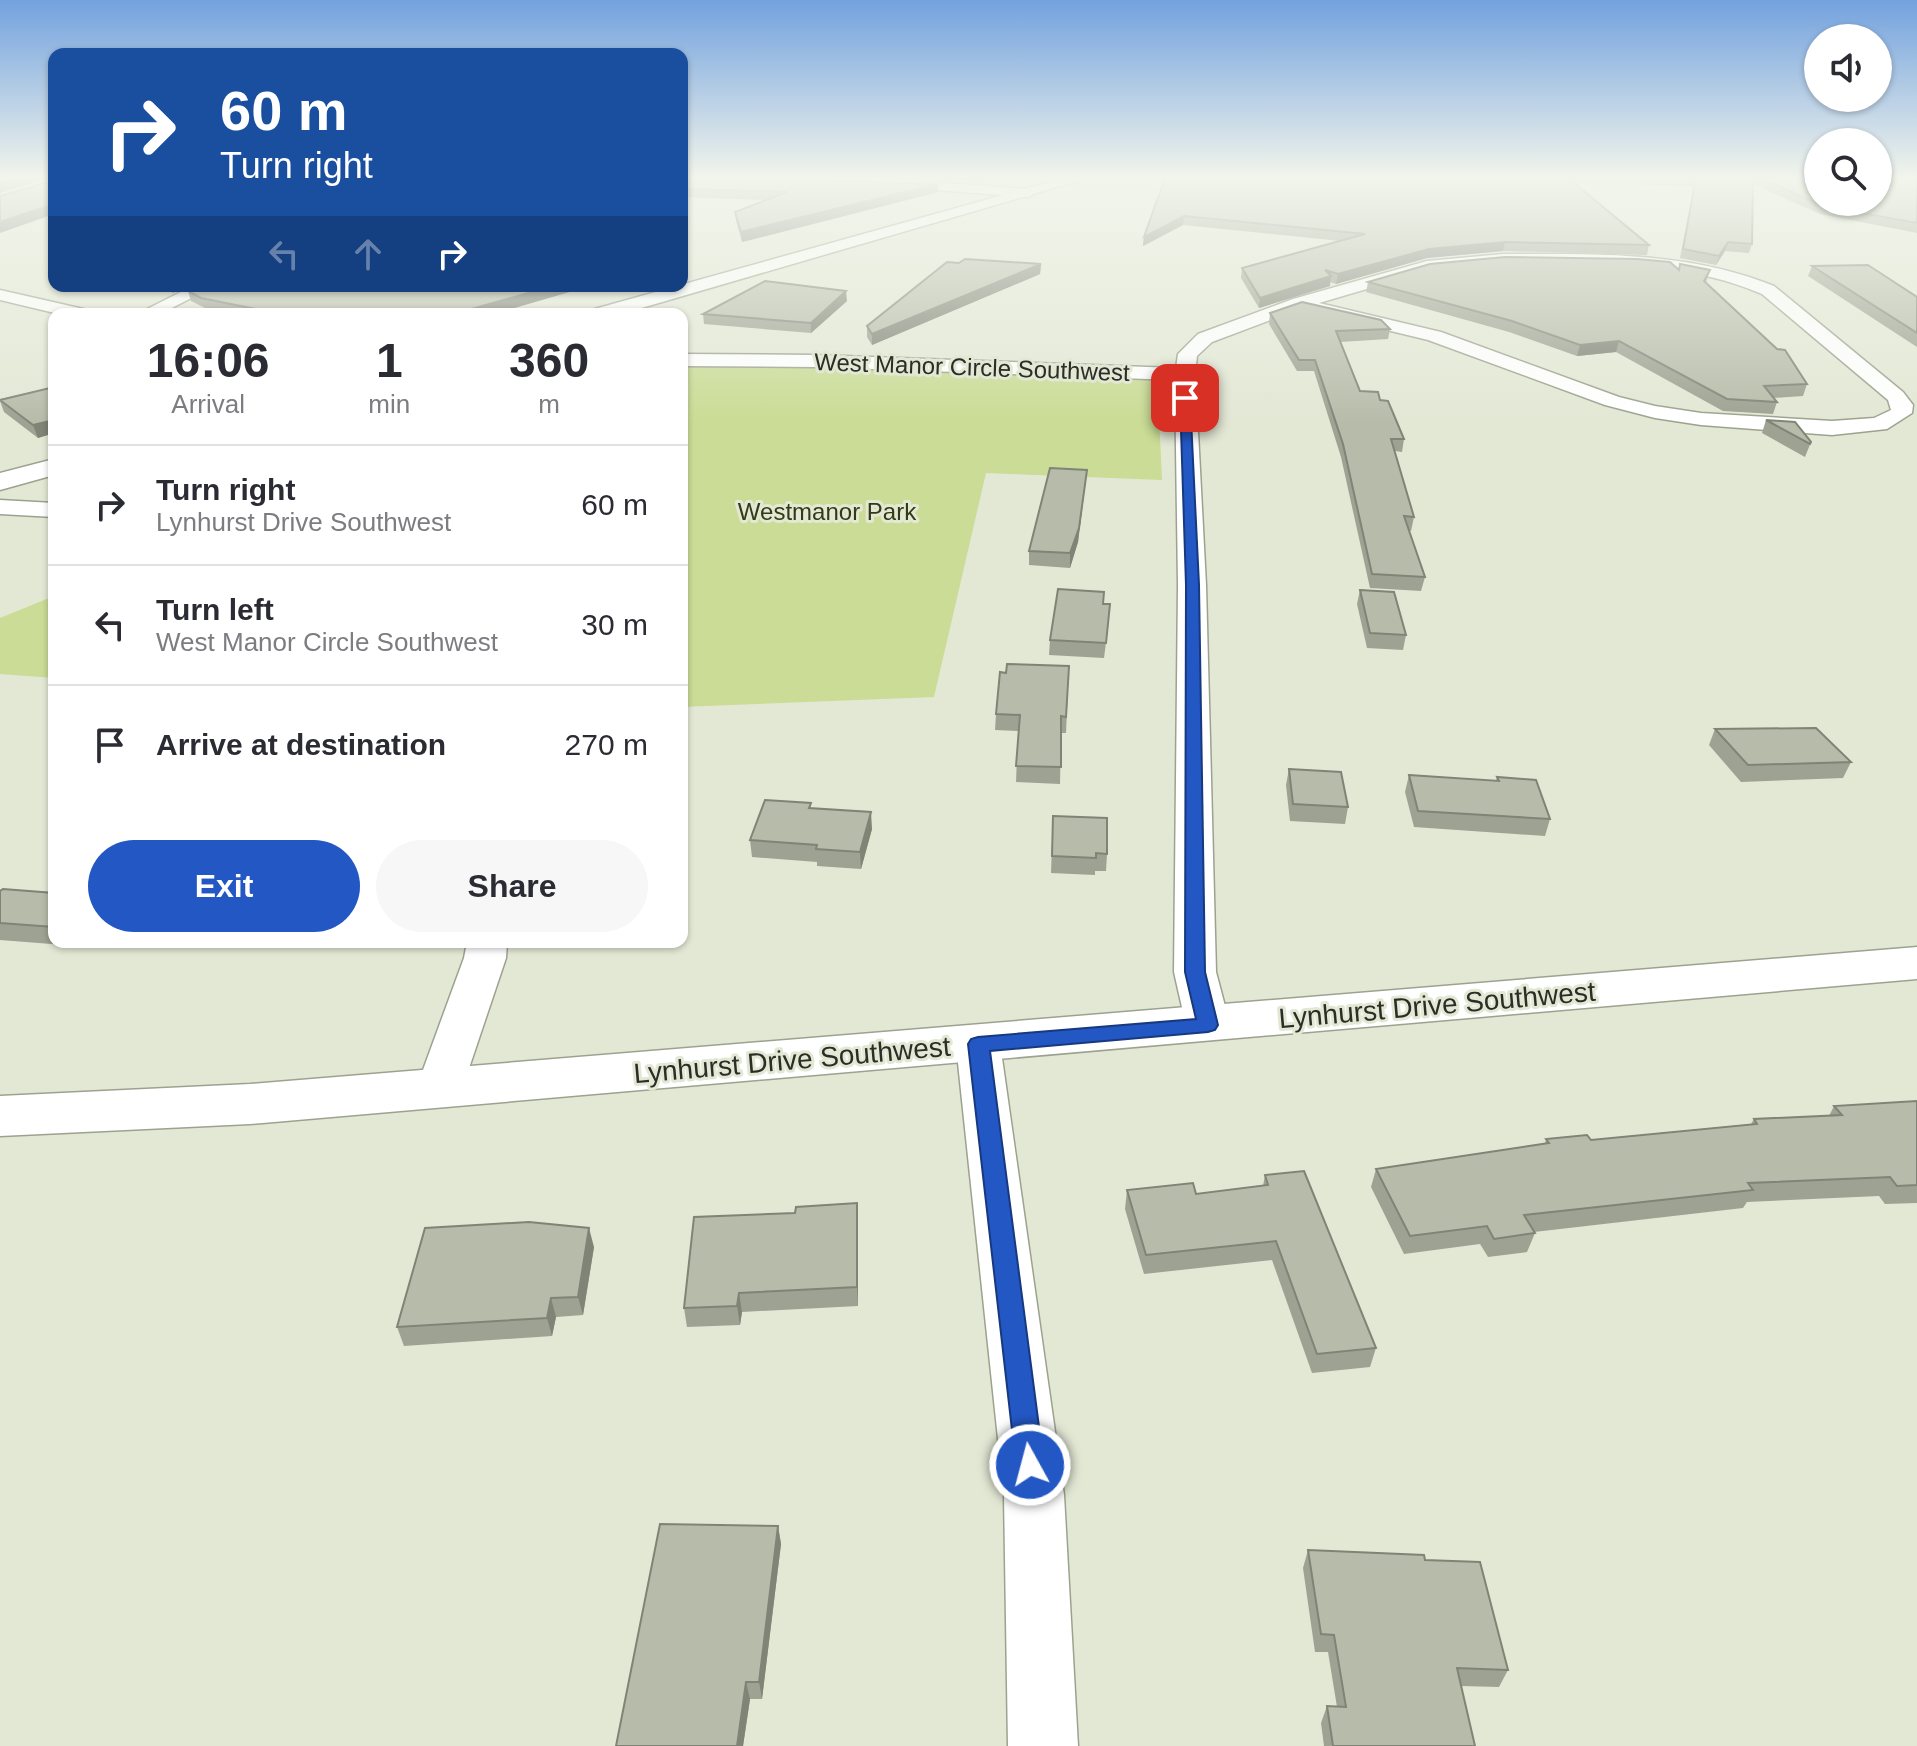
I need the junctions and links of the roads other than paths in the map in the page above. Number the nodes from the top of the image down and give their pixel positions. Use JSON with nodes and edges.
{"nodes":[{"id":1,"x":792,"y":259,"type":"edge"},
{"id":2,"x":688,"y":289,"type":"edge"},
{"id":3,"x":194,"y":292,"type":"edge"},
{"id":4,"x":676,"y":292,"type":"edge"},
{"id":5,"x":0,"y":295,"type":"edge"},
{"id":6,"x":1299,"y":303,"type":"junction"},
{"id":7,"x":56,"y":308,"type":"edge"},
{"id":8,"x":159,"y":308,"type":"edge"},
{"id":9,"x":619,"y":308,"type":"edge"},
{"id":10,"x":688,"y":360,"type":"edge"},
{"id":11,"x":1185,"y":374,"type":"junction"},
{"id":12,"x":48,"y":469,"type":"edge"},
{"id":13,"x":0,"y":482,"type":"edge"},
{"id":14,"x":0,"y":507,"type":"edge"},
{"id":15,"x":48,"y":510,"type":"edge"},
{"id":16,"x":486,"y":948,"type":"edge"},
{"id":17,"x":1917,"y":963,"type":"edge"},
{"id":18,"x":1208,"y":1025,"type":"junction"},
{"id":19,"x":978,"y":1044,"type":"junction"},
{"id":20,"x":439,"y":1089,"type":"junction"},
{"id":21,"x":0,"y":1116,"type":"edge"},
{"id":22,"x":1043,"y":1746,"type":"edge"}],
"edges":[{"from":1,"to":2,"type":"street"},
{"from":3,"to":8,"type":"street"},
{"from":4,"to":9,"type":"street"},
{"from":5,"to":7,"type":"street"},
{"from":6,"to":6,"type":"street"},
{"from":6,"to":11,"type":"street"},
{"from":10,"to":11,"type":"street","name":"West Manor Circle Southwest"},
{"from":11,"to":18,"type":"street"},
{"from":12,"to":13,"type":"street"},
{"from":14,"to":15,"type":"street"},
{"from":16,"to":20,"type":"street"},
{"from":17,"to":18,"type":"street","name":"Lynhurst Drive Southwest"},
{"from":18,"to":19,"type":"street","name":"Lynhurst Drive Southwest"},
{"from":19,"to":20,"type":"street","name":"Lynhurst Drive Southwest"},
{"from":19,"to":22,"type":"street"},
{"from":20,"to":21,"type":"street","name":"Lynhurst Drive Southwest"}]}
